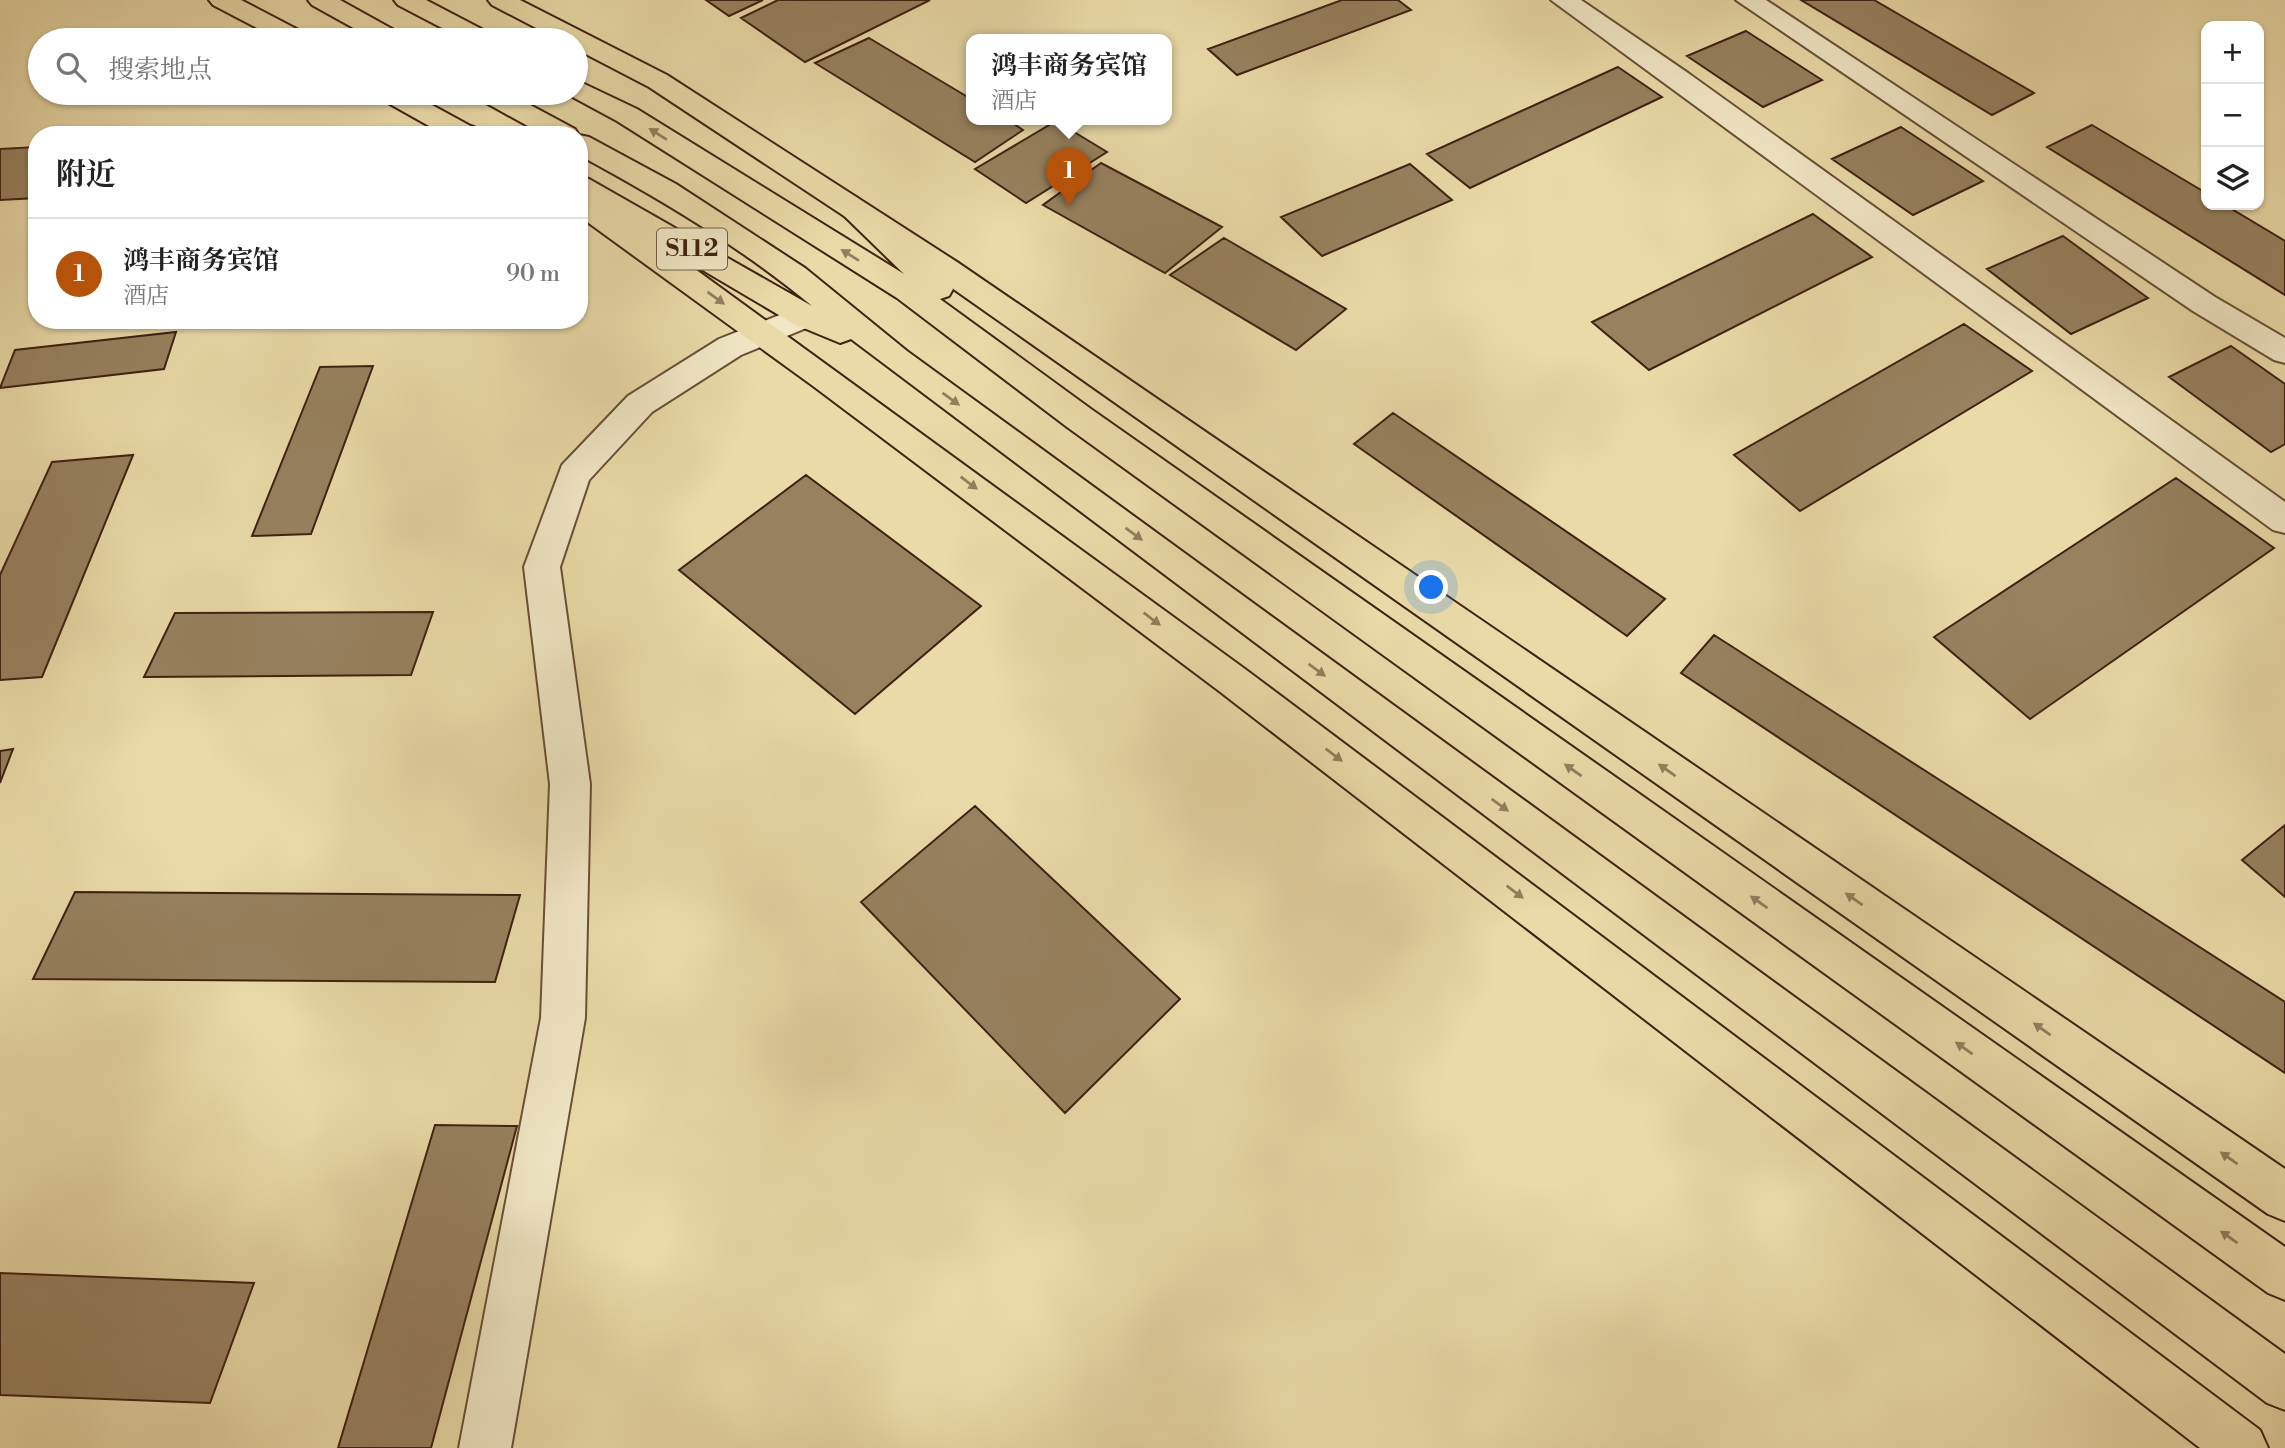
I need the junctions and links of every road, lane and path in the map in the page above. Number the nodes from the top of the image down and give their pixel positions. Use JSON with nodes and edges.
{"nodes":[{"id":1,"x":222,"y":0,"type":"edge"},
{"id":2,"x":321,"y":0,"type":"edge"},
{"id":3,"x":407,"y":0,"type":"edge"},
{"id":4,"x":501,"y":0,"type":"edge"},
{"id":5,"x":1563,"y":0,"type":"edge"},
{"id":6,"x":1749,"y":0,"type":"edge"},
{"id":7,"x":276,"y":28,"type":"edge"},
{"id":8,"x":372,"y":28,"type":"edge"},
{"id":9,"x":461,"y":28,"type":"edge"},
{"id":10,"x":555,"y":28,"type":"edge"},
{"id":11,"x":588,"y":45,"type":"edge"},
{"id":12,"x":588,"y":94,"type":"edge"},
{"id":13,"x":413,"y":105,"type":"edge"},
{"id":14,"x":511,"y":105,"type":"edge"},
{"id":15,"x":451,"y":126,"type":"edge"},
{"id":16,"x":549,"y":126,"type":"edge"},
{"id":17,"x":588,"y":147,"type":"edge"},
{"id":18,"x":588,"y":190,"type":"edge"},
{"id":19,"x":846,"y":204,"type":"junction"},
{"id":20,"x":588,"y":209,"type":"edge"},
{"id":21,"x":805,"y":316,"type":"junction"},
{"id":22,"x":765,"y":332,"type":"junction"},
{"id":23,"x":2285,"y":352,"type":"edge"},
{"id":24,"x":896,"y":359,"type":"junction"},
{"id":25,"x":1079,"y":418,"type":"junction"},
{"id":26,"x":2285,"y":520,"type":"edge"},
{"id":27,"x":2285,"y":1197,"type":"edge"},
{"id":28,"x":2285,"y":1276,"type":"edge"},
{"id":29,"x":2285,"y":1385,"type":"edge"},
{"id":30,"x":485,"y":1448,"type":"edge"},
{"id":31,"x":2242,"y":1448,"type":"edge"}],
"edges":[{"from":1,"to":7,"type":"main road"},
{"from":2,"to":8,"type":"main road"},
{"from":3,"to":9,"type":"main road"},
{"from":4,"to":10,"type":"main road"},
{"from":5,"to":26,"type":"street"},
{"from":6,"to":23,"type":"street"},
{"from":11,"to":19,"type":"main road"},
{"from":25,"to":12,"type":"main road","one_way":true},
{"from":13,"to":15,"type":"main road"},
{"from":14,"to":16,"type":"main road"},
{"from":17,"to":24,"type":"main road"},
{"from":18,"to":21,"type":"main road","number":"S112"},
{"from":19,"to":25,"type":"main road"},
{"from":27,"to":19,"type":"main road","one_way":true},
{"from":20,"to":22,"type":"main road","one_way":true},
{"from":21,"to":22,"type":"street"},
{"from":21,"to":24,"type":"main road","number":"S112"},
{"from":22,"to":30,"type":"street"},
{"from":22,"to":31,"type":"main road","one_way":true},
{"from":24,"to":29,"type":"main road","one_way":true},
{"from":28,"to":25,"type":"main road","one_way":true}]}
